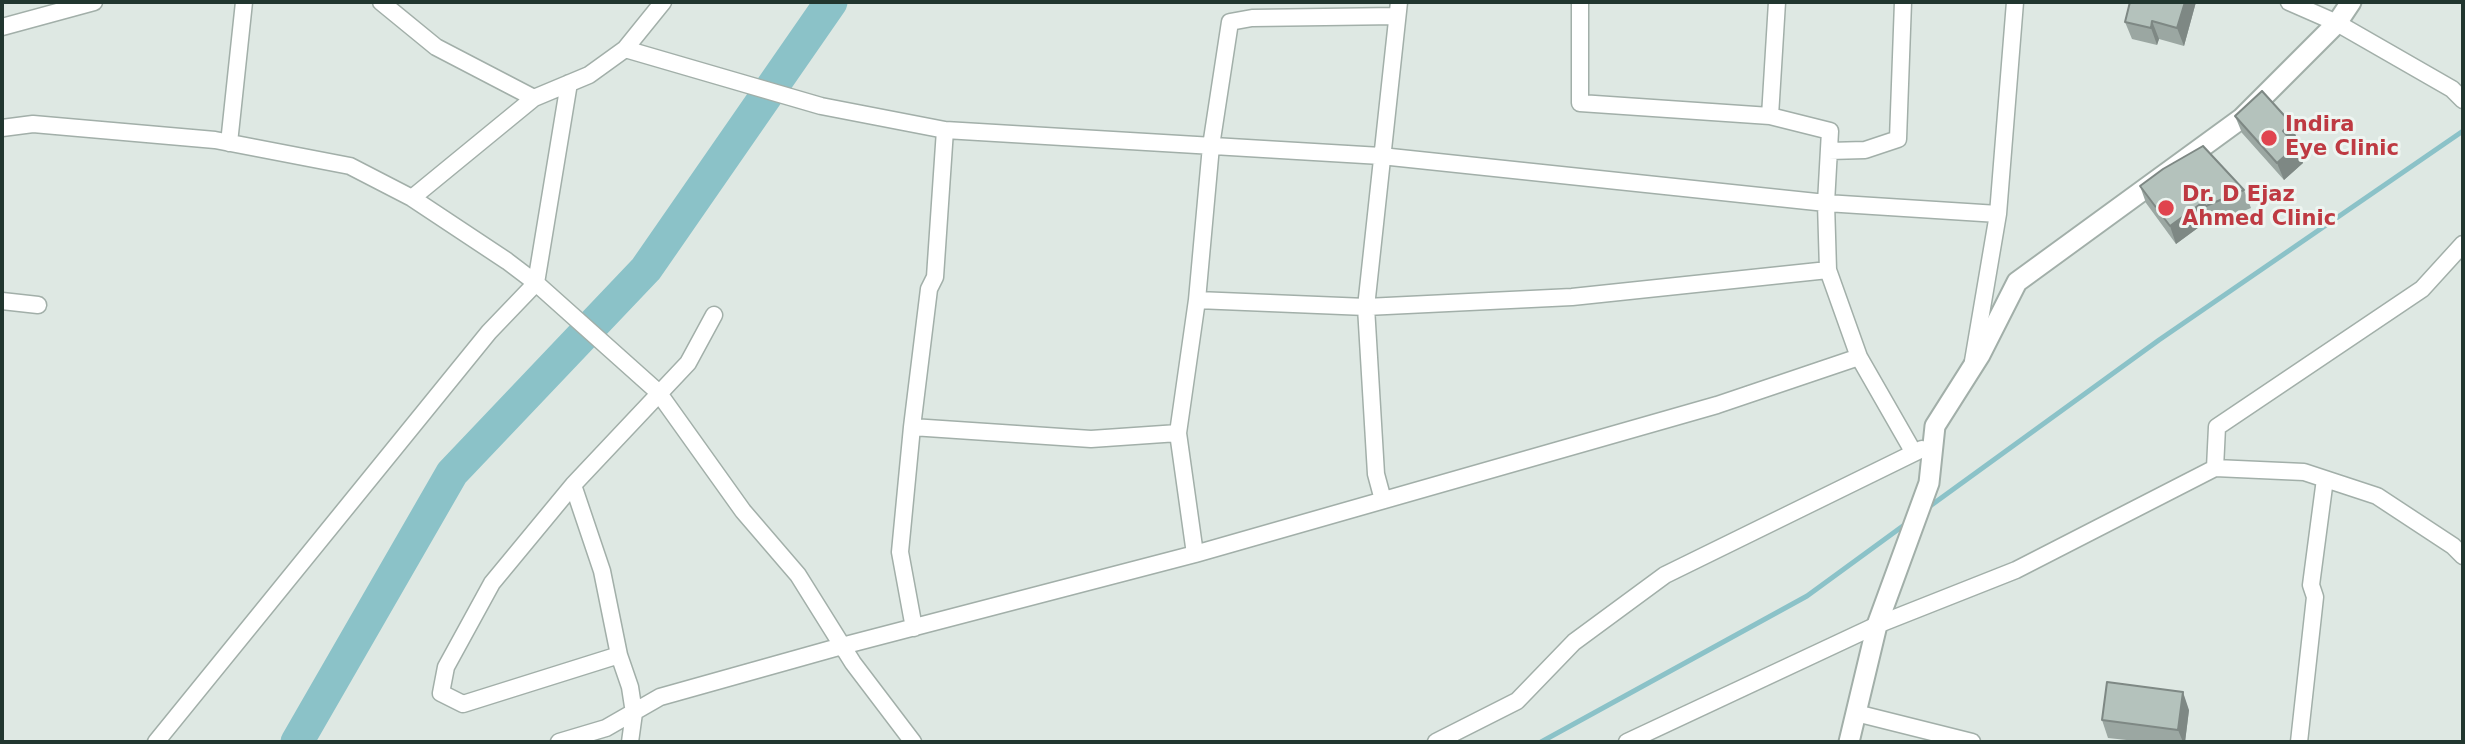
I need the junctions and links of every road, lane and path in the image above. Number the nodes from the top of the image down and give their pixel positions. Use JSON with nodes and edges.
{"nodes":[{"id":1,"x":94,"y":2,"type":"edge"},
{"id":2,"x":244,"y":2,"type":"edge"},
{"id":3,"x":381,"y":2,"type":"edge"},
{"id":4,"x":663,"y":2,"type":"edge"},
{"id":5,"x":1580,"y":2,"type":"edge"},
{"id":6,"x":1777,"y":2,"type":"edge"},
{"id":7,"x":1903,"y":2,"type":"edge"},
{"id":8,"x":2015,"y":2,"type":"edge"},
{"id":9,"x":2289,"y":2,"type":"edge"},
{"id":10,"x":2351,"y":2,"type":"edge"},
{"id":11,"x":1398,"y":9,"type":"edge"},
{"id":12,"x":2337,"y":23,"type":"junction"},
{"id":13,"x":2,"y":27,"type":"edge"},
{"id":14,"x":625,"y":49,"type":"junction"},
{"id":15,"x":569,"y":83,"type":"junction"},
{"id":16,"x":534,"y":98,"type":"junction"},
{"id":17,"x":2463,"y":100,"type":"edge"},
{"id":18,"x":1770,"y":116,"type":"junction"},
{"id":19,"x":2,"y":128,"type":"edge"},
{"id":20,"x":945,"y":130,"type":"junction"},
{"id":21,"x":229,"y":143,"type":"junction"},
{"id":22,"x":1211,"y":146,"type":"junction"},
{"id":23,"x":1829,"y":151,"type":"junction"},
{"id":24,"x":1381,"y":156,"type":"junction"},
{"id":25,"x":412,"y":198,"type":"junction"},
{"id":26,"x":1826,"y":203,"type":"junction"},
{"id":27,"x":1998,"y":214,"type":"junction"},
{"id":28,"x":2463,"y":244,"type":"edge"},
{"id":29,"x":1828,"y":270,"type":"junction"},
{"id":30,"x":536,"y":283,"type":"junction"},
{"id":31,"x":1197,"y":299,"type":"junction"},
{"id":32,"x":2,"y":301,"type":"edge"},
{"id":33,"x":38,"y":305,"type":"dead end"},
{"id":34,"x":1366,"y":307,"type":"junction"},
{"id":35,"x":713,"y":316,"type":"dead end"},
{"id":36,"x":1859,"y":357,"type":"junction"},
{"id":37,"x":1972,"y":367,"type":"junction"},
{"id":38,"x":658,"y":392,"type":"junction"},
{"id":39,"x":912,"y":427,"type":"junction"},
{"id":40,"x":1178,"y":433,"type":"junction"},
{"id":41,"x":1933,"y":444,"type":"junction"},
{"id":42,"x":1914,"y":453,"type":"junction"},
{"id":43,"x":2216,"y":468,"type":"junction"},
{"id":44,"x":2325,"y":479,"type":"junction"},
{"id":45,"x":573,"y":485,"type":"junction"},
{"id":46,"x":1383,"y":500,"type":"junction"},
{"id":47,"x":1195,"y":554,"type":"junction"},
{"id":48,"x":2463,"y":556,"type":"edge"},
{"id":49,"x":1877,"y":625,"type":"junction"},
{"id":50,"x":914,"y":628,"type":"junction"},
{"id":51,"x":842,"y":646,"type":"junction"},
{"id":52,"x":619,"y":655,"type":"junction"},
{"id":53,"x":635,"y":713,"type":"junction"},
{"id":54,"x":1856,"y":713,"type":"junction"},
{"id":55,"x":156,"y":742,"type":"edge"},
{"id":56,"x":559,"y":742,"type":"edge"},
{"id":57,"x":629,"y":742,"type":"edge"},
{"id":58,"x":913,"y":742,"type":"edge"},
{"id":59,"x":1436,"y":742,"type":"edge"},
{"id":60,"x":1627,"y":742,"type":"edge"},
{"id":61,"x":1849,"y":742,"type":"edge"},
{"id":62,"x":1972,"y":742,"type":"edge"},
{"id":63,"x":2299,"y":742,"type":"edge"}],
"edges":[{"from":1,"to":13,"type":"street"},
{"from":2,"to":21,"type":"street"},
{"from":3,"to":16,"type":"street"},
{"from":4,"to":14,"type":"street"},
{"from":5,"to":18,"type":"street"},
{"from":6,"to":18,"type":"street"},
{"from":7,"to":23,"type":"street"},
{"from":8,"to":27,"type":"street"},
{"from":9,"to":12,"type":"street"},
{"from":10,"to":12,"type":"street"},
{"from":11,"to":22,"type":"street"},
{"from":11,"to":24,"type":"street"},
{"from":12,"to":17,"type":"street"},
{"from":12,"to":37,"type":"street"},
{"from":14,"to":15,"type":"street"},
{"from":14,"to":20,"type":"street"},
{"from":15,"to":16,"type":"street"},
{"from":15,"to":30,"type":"street"},
{"from":16,"to":25,"type":"street"},
{"from":18,"to":23,"type":"street"},
{"from":19,"to":21,"type":"street"},
{"from":20,"to":22,"type":"street"},
{"from":20,"to":39,"type":"street"},
{"from":21,"to":25,"type":"street"},
{"from":22,"to":24,"type":"street"},
{"from":22,"to":31,"type":"street"},
{"from":23,"to":26,"type":"street"},
{"from":24,"to":26,"type":"street"},
{"from":24,"to":34,"type":"street"},
{"from":25,"to":30,"type":"street"},
{"from":26,"to":27,"type":"street"},
{"from":26,"to":29,"type":"street"},
{"from":27,"to":37,"type":"street"},
{"from":28,"to":43,"type":"street"},
{"from":29,"to":34,"type":"street"},
{"from":29,"to":36,"type":"street"},
{"from":30,"to":38,"type":"street"},
{"from":30,"to":55,"type":"street"},
{"from":31,"to":34,"type":"street"},
{"from":31,"to":40,"type":"street"},
{"from":32,"to":33,"type":"street"},
{"from":34,"to":46,"type":"street"},
{"from":35,"to":38,"type":"street"},
{"from":36,"to":42,"type":"street"},
{"from":36,"to":46,"type":"street"},
{"from":37,"to":41,"type":"street"},
{"from":38,"to":45,"type":"street"},
{"from":38,"to":51,"type":"street"},
{"from":39,"to":40,"type":"street"},
{"from":39,"to":50,"type":"street"},
{"from":40,"to":47,"type":"street"},
{"from":41,"to":42,"type":"street"},
{"from":41,"to":49,"type":"street"},
{"from":42,"to":59,"type":"street"},
{"from":43,"to":44,"type":"street"},
{"from":43,"to":49,"type":"street"},
{"from":44,"to":48,"type":"street"},
{"from":44,"to":63,"type":"street"},
{"from":45,"to":52,"type":"street"},
{"from":45,"to":52,"type":"street"},
{"from":46,"to":47,"type":"street"},
{"from":47,"to":50,"type":"street"},
{"from":49,"to":54,"type":"street"},
{"from":49,"to":60,"type":"street"},
{"from":50,"to":51,"type":"street"},
{"from":51,"to":53,"type":"street"},
{"from":51,"to":58,"type":"street"},
{"from":52,"to":53,"type":"street"},
{"from":53,"to":56,"type":"street"},
{"from":53,"to":57,"type":"street"},
{"from":54,"to":61,"type":"street"},
{"from":54,"to":62,"type":"street"}]}
